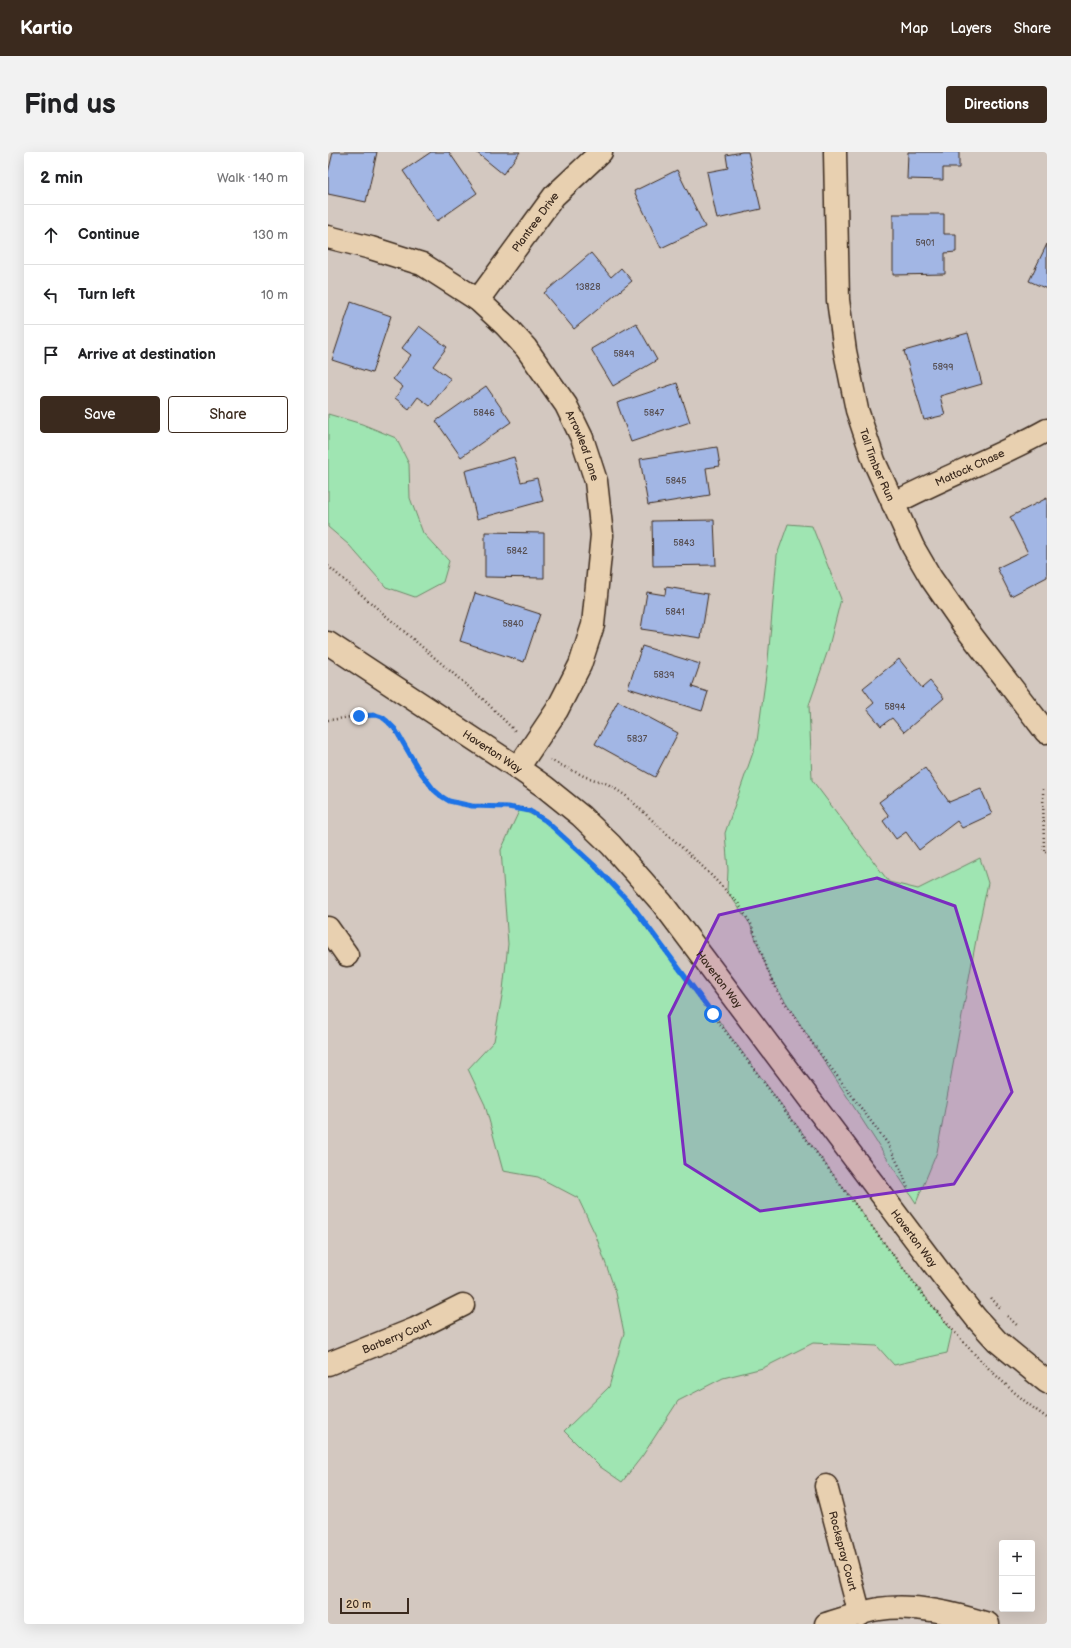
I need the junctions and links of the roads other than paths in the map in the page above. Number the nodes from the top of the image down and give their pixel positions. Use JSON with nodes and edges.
{"nodes":[{"id":1,"x":601,"y":152,"type":"edge"},
{"id":2,"x":836,"y":152,"type":"edge"},
{"id":3,"x":328,"y":237,"type":"edge"},
{"id":4,"x":478,"y":300,"type":"junction"},
{"id":5,"x":1047,"y":430,"type":"edge"},
{"id":6,"x":893,"y":504,"type":"junction"},
{"id":7,"x":328,"y":643,"type":"edge"},
{"id":8,"x":1046,"y":732,"type":"edge"},
{"id":9,"x":518,"y":768,"type":"junction"},
{"id":10,"x":328,"y":928,"type":"edge"},
{"id":11,"x":347,"y":955,"type":"dead end"},
{"id":12,"x":463,"y":1305,"type":"dead end"},
{"id":13,"x":328,"y":1364,"type":"edge"},
{"id":14,"x":1047,"y":1382,"type":"edge"},
{"id":15,"x":826,"y":1486,"type":"dead end"},
{"id":16,"x":860,"y":1614,"type":"junction"},
{"id":17,"x":826,"y":1624,"type":"edge"},
{"id":18,"x":988,"y":1624,"type":"edge"}],
"edges":[{"from":1,"to":4,"type":"street","name":"Plantree Drive"},
{"from":2,"to":6,"type":"street","name":"Tall Timber Run"},
{"from":3,"to":4,"type":"street","name":"Arrowleaf Lane"},
{"from":4,"to":9,"type":"street","name":"Arrowleaf Lane"},
{"from":5,"to":6,"type":"street","name":"Mattock Chase"},
{"from":6,"to":8,"type":"street","name":"Tall Timber Run"},
{"from":7,"to":9,"type":"street","name":"Haverton Way"},
{"from":9,"to":14,"type":"street","name":"Haverton Way"},
{"from":10,"to":11,"type":"street"},
{"from":12,"to":13,"type":"street","name":"Barberry Court"},
{"from":15,"to":16,"type":"street","name":"Rockspray Court"},
{"from":16,"to":17,"type":"street"},
{"from":16,"to":18,"type":"street"}]}
